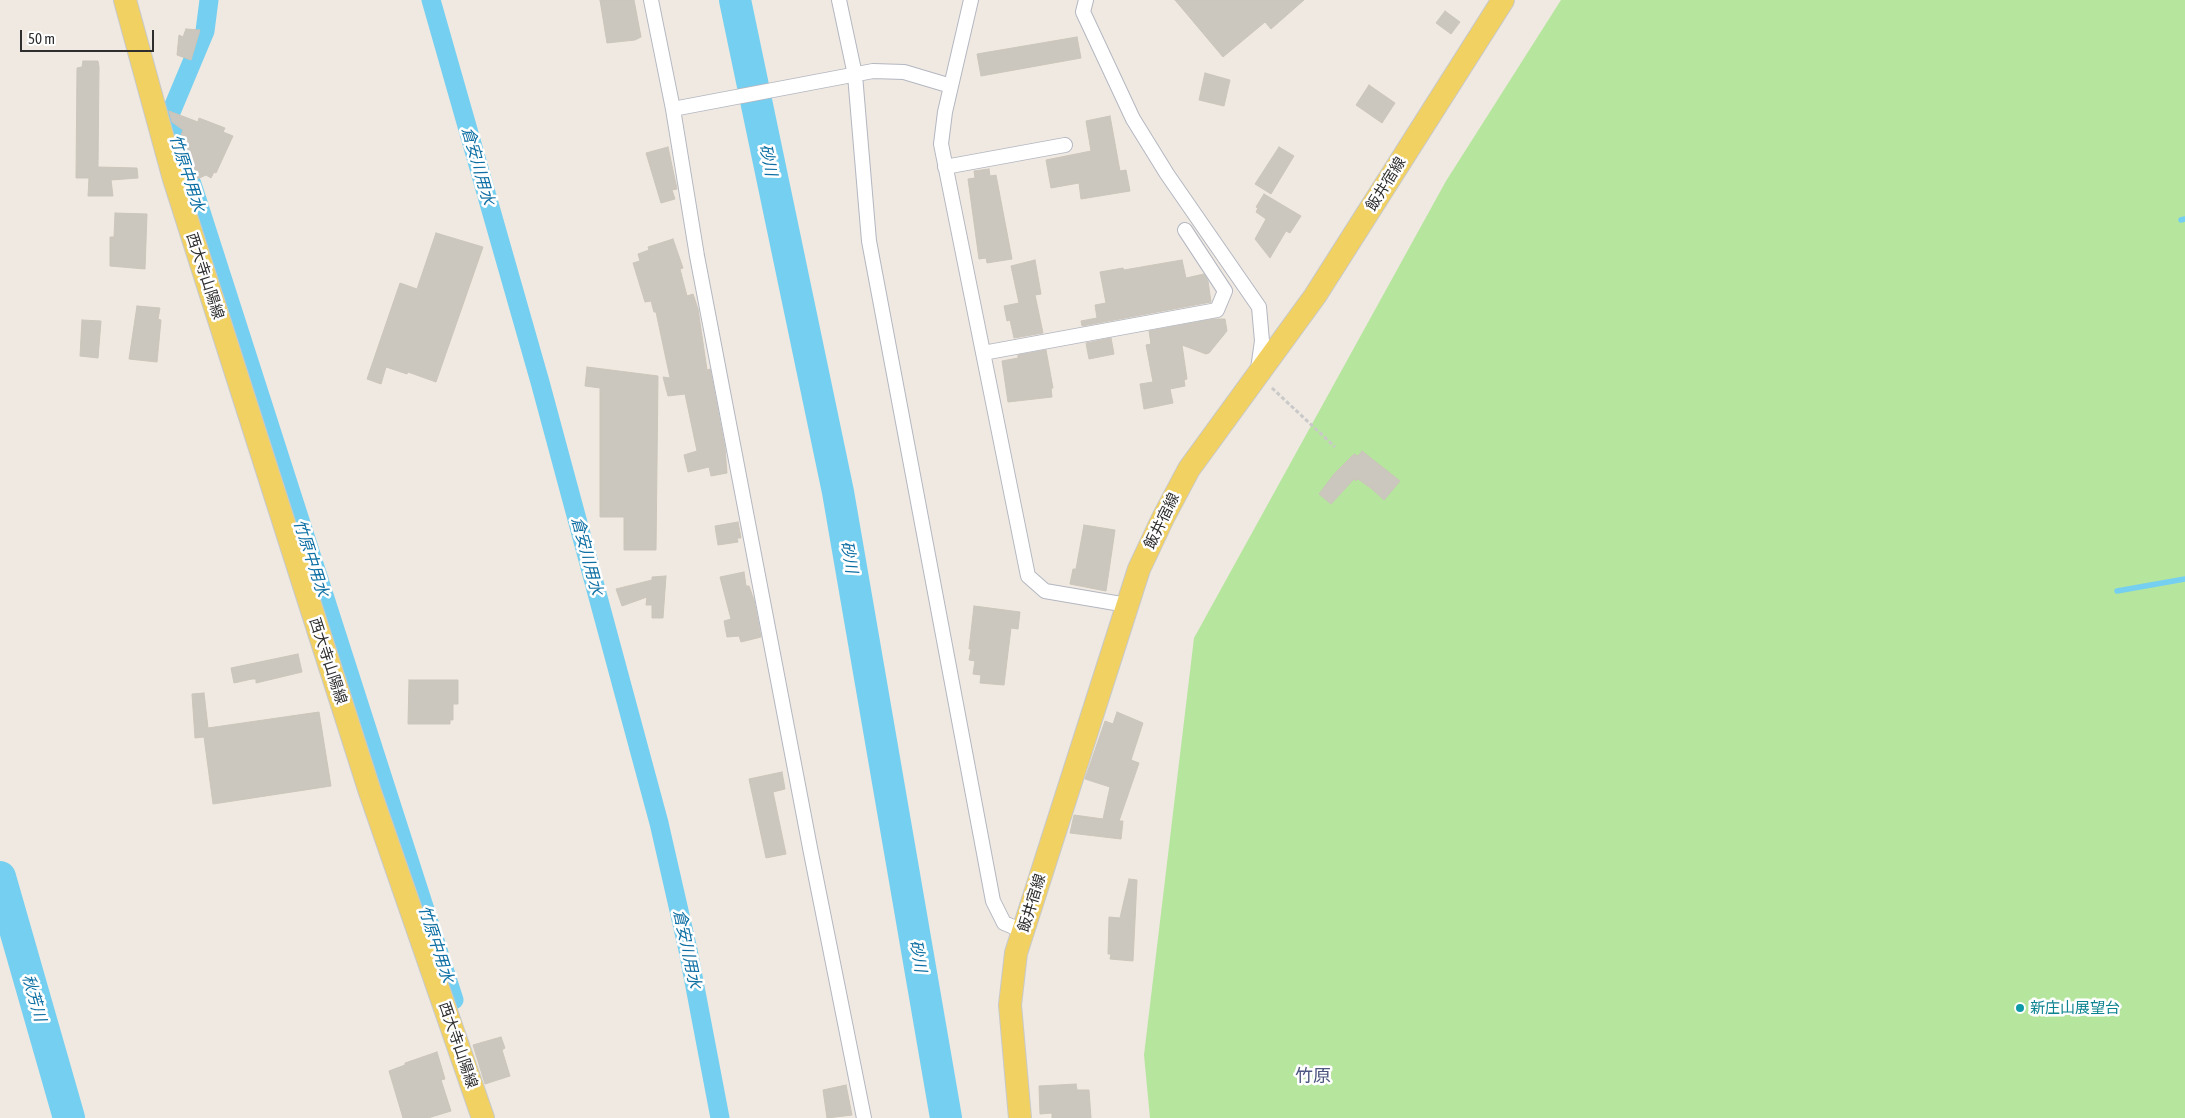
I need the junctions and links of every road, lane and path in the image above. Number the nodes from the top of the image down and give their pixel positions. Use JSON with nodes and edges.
{"nodes":[{"id":1,"x":125,"y":0,"type":"edge"},
{"id":2,"x":650,"y":0,"type":"edge"},
{"id":3,"x":839,"y":0,"type":"edge"},
{"id":4,"x":971,"y":0,"type":"edge"},
{"id":5,"x":1086,"y":0,"type":"edge"},
{"id":6,"x":1503,"y":0,"type":"edge"},
{"id":7,"x":851,"y":75,"type":"junction"},
{"id":8,"x":951,"y":86,"type":"junction"},
{"id":9,"x":673,"y":109,"type":"junction"},
{"id":10,"x":1065,"y":145,"type":"dead end"},
{"id":11,"x":946,"y":167,"type":"junction"},
{"id":12,"x":1185,"y":230,"type":"dead end"},
{"id":13,"x":983,"y":353,"type":"junction"},
{"id":14,"x":1257,"y":375,"type":"junction"},
{"id":15,"x":1335,"y":447,"type":"dead end"},
{"id":16,"x":1127,"y":605,"type":"junction"},
{"id":17,"x":1023,"y":931,"type":"junction"},
{"id":18,"x":483,"y":1118,"type":"edge"},
{"id":19,"x":864,"y":1118,"type":"edge"},
{"id":20,"x":1020,"y":1118,"type":"edge"}],
"edges":[{"from":1,"to":18,"type":"main road","name":"西大寺山陽線"},
{"from":2,"to":9,"type":"street"},
{"from":3,"to":7,"type":"street"},
{"from":4,"to":8,"type":"street"},
{"from":5,"to":14,"type":"street"},
{"from":6,"to":14,"type":"main road","name":"飯井宿線"},
{"from":7,"to":8,"type":"street"},
{"from":7,"to":9,"type":"street"},
{"from":7,"to":17,"type":"street"},
{"from":8,"to":11,"type":"street"},
{"from":9,"to":19,"type":"street"},
{"from":10,"to":11,"type":"street"},
{"from":11,"to":13,"type":"street"},
{"from":12,"to":13,"type":"street"},
{"from":13,"to":16,"type":"street"},
{"from":14,"to":15,"type":"path"},
{"from":14,"to":16,"type":"main road","name":"飯井宿線"},
{"from":16,"to":17,"type":"main road","name":"飯井宿線"},
{"from":17,"to":20,"type":"main road","name":"飯井宿線"}]}
